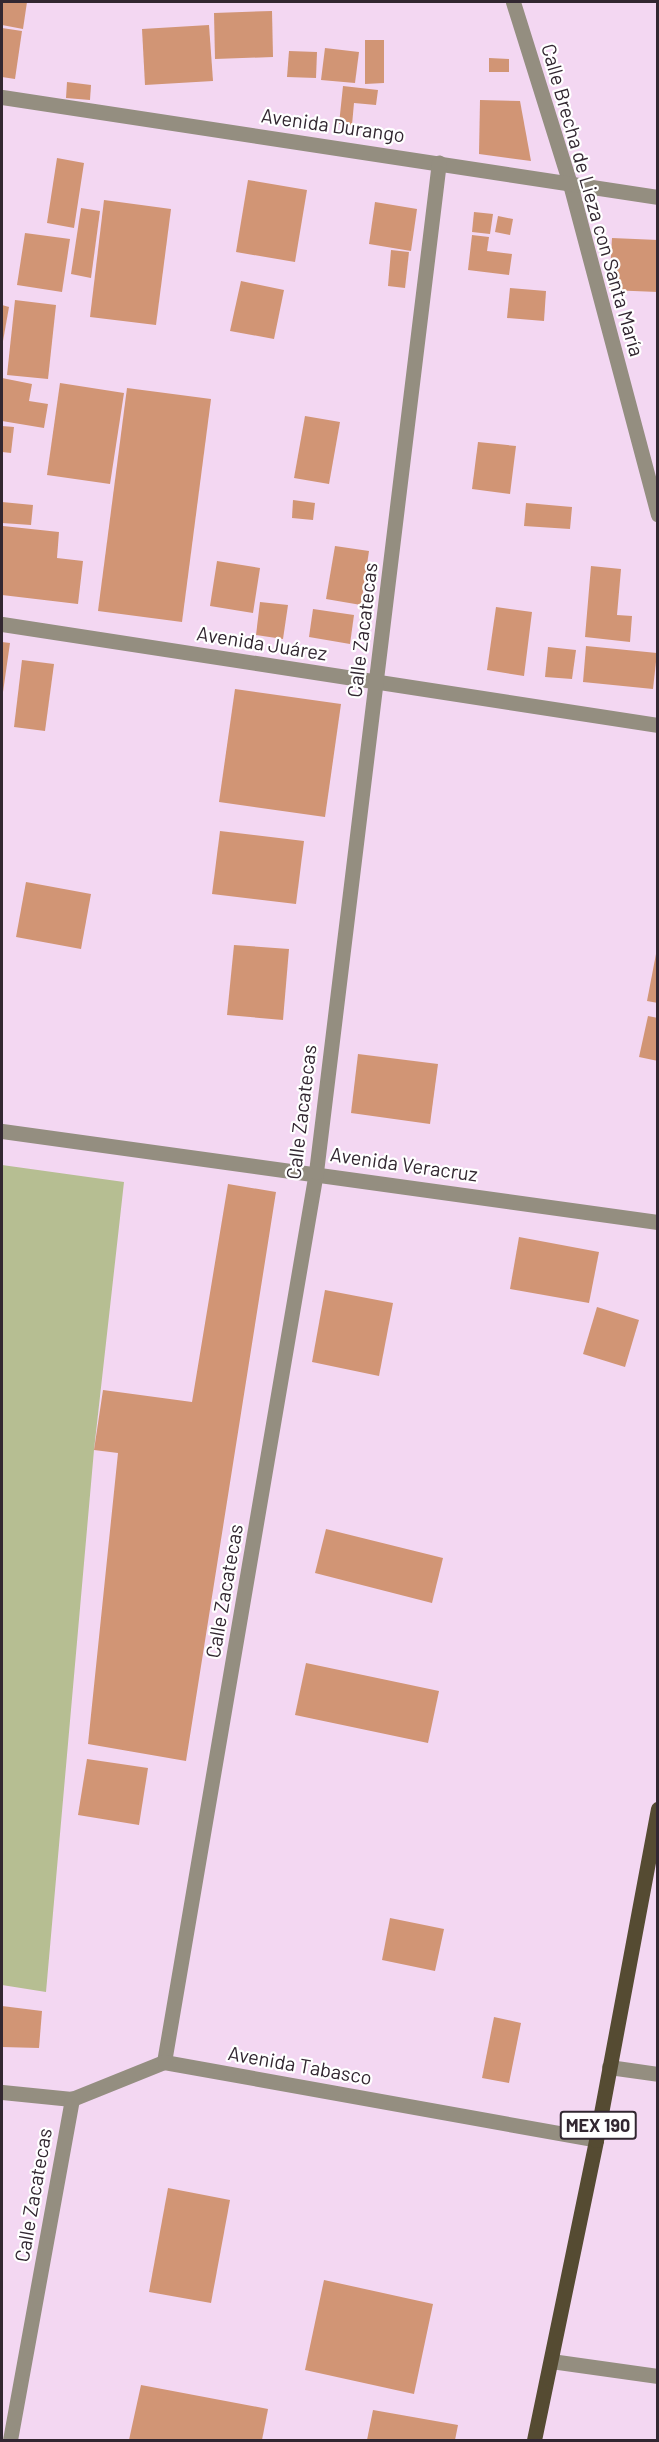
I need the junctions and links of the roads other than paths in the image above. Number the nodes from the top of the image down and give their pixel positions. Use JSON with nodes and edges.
{"nodes":[{"id":1,"x":513,"y":2,"type":"edge"},
{"id":2,"x":2,"y":98,"type":"edge"},
{"id":3,"x":439,"y":162,"type":"junction"},
{"id":4,"x":570,"y":184,"type":"junction"},
{"id":5,"x":657,"y":197,"type":"edge"},
{"id":6,"x":657,"y":515,"type":"edge"},
{"id":7,"x":2,"y":624,"type":"edge"},
{"id":8,"x":376,"y":681,"type":"junction"},
{"id":9,"x":657,"y":725,"type":"edge"},
{"id":10,"x":2,"y":1131,"type":"edge"},
{"id":11,"x":316,"y":1172,"type":"junction"},
{"id":12,"x":657,"y":1222,"type":"edge"},
{"id":13,"x":657,"y":1809,"type":"edge"},
{"id":14,"x":164,"y":2061,"type":"junction"},
{"id":15,"x":609,"y":2067,"type":"junction"},
{"id":16,"x":657,"y":2074,"type":"edge"},
{"id":17,"x":2,"y":2092,"type":"edge"},
{"id":18,"x":72,"y":2099,"type":"junction"},
{"id":19,"x":596,"y":2139,"type":"junction"},
{"id":20,"x":551,"y":2361,"type":"junction"},
{"id":21,"x":657,"y":2376,"type":"edge"},
{"id":22,"x":10,"y":2440,"type":"edge"},
{"id":23,"x":534,"y":2440,"type":"edge"}],
"edges":[{"from":1,"to":4,"type":"street","name":"Calle Brecha de Lieza con Santa María"},
{"from":2,"to":3,"type":"street","name":"Avenida Durango"},
{"from":3,"to":4,"type":"street","name":"Avenida Durango"},
{"from":3,"to":8,"type":"street","name":"Calle Zacatecas"},
{"from":4,"to":5,"type":"street","name":"Avenida Durango"},
{"from":4,"to":6,"type":"street","name":"Calle Brecha de Lieza con Santa María"},
{"from":7,"to":8,"type":"street","name":"Avenida Juárez"},
{"from":8,"to":9,"type":"street","name":"Avenida Juárez"},
{"from":8,"to":11,"type":"street","name":"Calle Zacatecas"},
{"from":10,"to":11,"type":"street","name":"Avenida Veracruz"},
{"from":11,"to":12,"type":"street","name":"Avenida Veracruz"},
{"from":11,"to":14,"type":"street","name":"Calle Zacatecas"},
{"from":13,"to":15,"type":"main road","number":"MEX 190"},
{"from":14,"to":18,"type":"street"},
{"from":14,"to":19,"type":"street","name":"Avenida Tabasco"},
{"from":15,"to":16,"type":"street"},
{"from":15,"to":19,"type":"main road","number":"MEX 190"},
{"from":17,"to":18,"type":"street"},
{"from":18,"to":22,"type":"street","name":"Calle Zacatecas"},
{"from":19,"to":20,"type":"main road","number":"MEX 190"},
{"from":20,"to":21,"type":"street"},
{"from":20,"to":23,"type":"main road","number":"MEX 190"}]}
